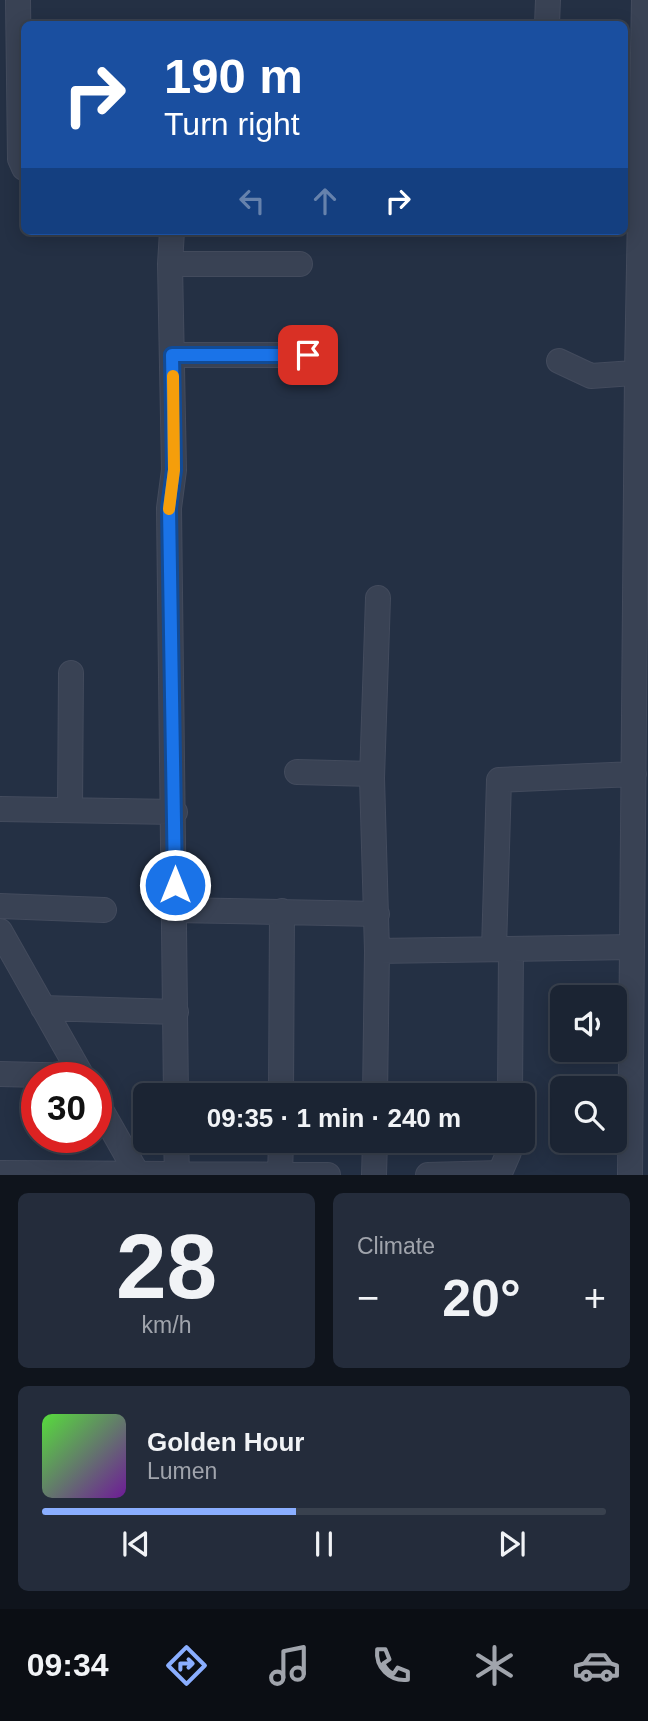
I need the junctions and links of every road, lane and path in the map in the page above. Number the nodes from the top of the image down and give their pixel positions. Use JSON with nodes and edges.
{"nodes":[{"id":1,"x":18,"y":0,"type":"edge"},
{"id":2,"x":548,"y":0,"type":"edge"},
{"id":3,"x":644,"y":0,"type":"edge"},
{"id":4,"x":547,"y":21,"type":"edge"},
{"id":5,"x":639,"y":57,"type":"edge"},
{"id":6,"x":21,"y":161,"type":"edge"},
{"id":7,"x":639,"y":167,"type":"edge"},
{"id":8,"x":172,"y":235,"type":"edge"},
{"id":9,"x":170,"y":264,"type":"junction"},
{"id":10,"x":300,"y":264,"type":"dead end"},
{"id":11,"x":172,"y":355,"type":"junction"},
{"id":12,"x":308,"y":355,"type":"dead end"},
{"id":13,"x":559,"y":361,"type":"dead end"},
{"id":14,"x":642,"y":372,"type":"edge"},
{"id":15,"x":642,"y":477,"type":"edge"},
{"id":16,"x":642,"y":578,"type":"edge"},
{"id":17,"x":378,"y":598,"type":"dead end"},
{"id":18,"x":71,"y":673,"type":"dead end"},
{"id":19,"x":297,"y":772,"type":"dead end"},
{"id":20,"x":372,"y":774,"type":"junction"},
{"id":21,"x":634,"y":774,"type":"junction"},
{"id":22,"x":0,"y":809,"type":"edge"},
{"id":23,"x":70,"y":810,"type":"junction"},
{"id":24,"x":175,"y":812,"type":"junction"},
{"id":25,"x":0,"y":906,"type":"edge"},
{"id":26,"x":104,"y":910,"type":"dead end"},
{"id":27,"x":175,"y":910,"type":"junction"},
{"id":28,"x":282,"y":911,"type":"junction"},
{"id":29,"x":377,"y":914,"type":"junction"},
{"id":30,"x":0,"y":932,"type":"edge"},
{"id":31,"x":632,"y":947,"type":"junction"},
{"id":32,"x":503,"y":949,"type":"junction"},
{"id":33,"x":377,"y":951,"type":"junction"},
{"id":34,"x":43,"y":1008,"type":"junction"},
{"id":35,"x":176,"y":1012,"type":"junction"},
{"id":36,"x":74,"y":1062,"type":"edge"},
{"id":37,"x":0,"y":1074,"type":"edge"},
{"id":38,"x":21,"y":1075,"type":"edge"},
{"id":39,"x":176,"y":1083,"type":"edge"},
{"id":40,"x":281,"y":1083,"type":"edge"},
{"id":41,"x":375,"y":1083,"type":"edge"},
{"id":42,"x":509,"y":1083,"type":"edge"},
{"id":43,"x":112,"y":1129,"type":"edge"},
{"id":44,"x":176,"y":1153,"type":"edge"},
{"id":45,"x":281,"y":1153,"type":"edge"},
{"id":46,"x":375,"y":1153,"type":"edge"},
{"id":47,"x":509,"y":1153,"type":"edge"},
{"id":48,"x":177,"y":1172,"type":"junction"},
{"id":49,"x":0,"y":1173,"type":"edge"},
{"id":50,"x":137,"y":1173,"type":"edge"},
{"id":51,"x":49,"y":1174,"type":"edge"},
{"id":52,"x":280,"y":1174,"type":"edge"},
{"id":53,"x":499,"y":1174,"type":"edge"},
{"id":54,"x":328,"y":1175,"type":"edge"},
{"id":55,"x":374,"y":1175,"type":"edge"},
{"id":56,"x":428,"y":1175,"type":"edge"},
{"id":57,"x":630,"y":1175,"type":"edge"}],
"edges":[{"from":1,"to":6,"type":"street"},
{"from":2,"to":4,"type":"street"},
{"from":3,"to":5,"type":"street"},
{"from":5,"to":7,"type":"street"},
{"from":7,"to":14,"type":"street"},
{"from":8,"to":9,"type":"street"},
{"from":9,"to":10,"type":"street"},
{"from":9,"to":11,"type":"street"},
{"from":11,"to":12,"type":"street"},
{"from":11,"to":24,"type":"street"},
{"from":13,"to":14,"type":"street"},
{"from":14,"to":15,"type":"street"},
{"from":15,"to":16,"type":"street"},
{"from":16,"to":21,"type":"street"},
{"from":17,"to":20,"type":"street"},
{"from":18,"to":23,"type":"street"},
{"from":19,"to":20,"type":"street"},
{"from":20,"to":29,"type":"street"},
{"from":21,"to":31,"type":"street"},
{"from":21,"to":32,"type":"street"},
{"from":22,"to":23,"type":"street"},
{"from":23,"to":24,"type":"street"},
{"from":24,"to":27,"type":"street"},
{"from":25,"to":26,"type":"street"},
{"from":27,"to":28,"type":"street"},
{"from":27,"to":35,"type":"street"},
{"from":28,"to":29,"type":"street"},
{"from":28,"to":40,"type":"street"},
{"from":29,"to":33,"type":"street"},
{"from":30,"to":34,"type":"street"},
{"from":31,"to":32,"type":"street"},
{"from":31,"to":57,"type":"street"},
{"from":32,"to":33,"type":"street"},
{"from":32,"to":42,"type":"street"},
{"from":33,"to":41,"type":"street"},
{"from":34,"to":35,"type":"street"},
{"from":34,"to":36,"type":"street"},
{"from":35,"to":39,"type":"street"},
{"from":37,"to":38,"type":"street"},
{"from":43,"to":50,"type":"street"},
{"from":44,"to":48,"type":"street"},
{"from":45,"to":52,"type":"street"},
{"from":46,"to":55,"type":"street"},
{"from":47,"to":53,"type":"street"},
{"from":48,"to":50,"type":"street"},
{"from":48,"to":52,"type":"street"},
{"from":49,"to":51,"type":"street"},
{"from":50,"to":51,"type":"street"},
{"from":52,"to":54,"type":"street"},
{"from":53,"to":56,"type":"street"}]}
